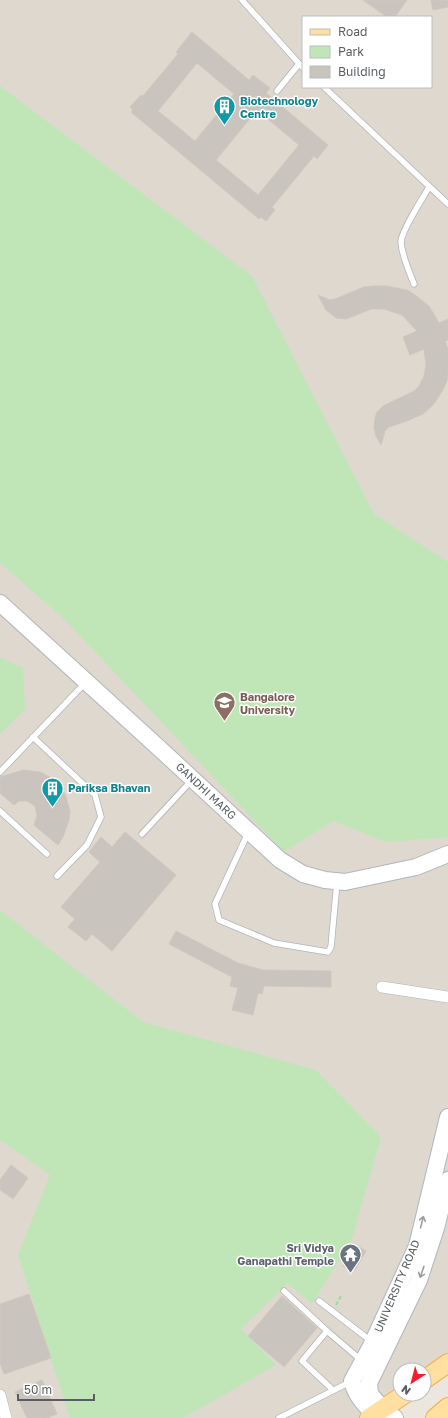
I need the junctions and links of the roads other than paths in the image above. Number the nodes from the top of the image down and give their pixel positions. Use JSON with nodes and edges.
{"nodes":[{"id":1,"x":242,"y":0,"type":"edge"},
{"id":2,"x":301,"y":66,"type":"edge"},
{"id":3,"x":325,"y":88,"type":"edge"},
{"id":4,"x":277,"y":92,"type":"dead end"},
{"id":5,"x":429,"y":187,"type":"junction"},
{"id":6,"x":448,"y":204,"type":"edge"},
{"id":7,"x":414,"y":284,"type":"dead end"},
{"id":8,"x":0,"y":603,"type":"edge"},
{"id":9,"x":86,"y":681,"type":"junction"},
{"id":10,"x":33,"y":737,"type":"junction"},
{"id":11,"x":0,"y":772,"type":"edge"},
{"id":12,"x":193,"y":779,"type":"junction"},
{"id":13,"x":0,"y":811,"type":"edge"},
{"id":14,"x":249,"y":831,"type":"junction"},
{"id":15,"x":142,"y":834,"type":"dead end"},
{"id":16,"x":47,"y":854,"type":"dead end"},
{"id":17,"x":448,"y":854,"type":"edge"},
{"id":18,"x":58,"y":876,"type":"dead end"},
{"id":19,"x":337,"y":882,"type":"junction"},
{"id":20,"x":382,"y":987,"type":"dead end"},
{"id":21,"x":448,"y":997,"type":"edge"},
{"id":22,"x":448,"y":1117,"type":"edge"},
{"id":23,"x":448,"y":1180,"type":"edge"},
{"id":24,"x":284,"y":1291,"type":"dead end"},
{"id":25,"x":319,"y":1301,"type":"dead end"},
{"id":26,"x":327,"y":1331,"type":"junction"},
{"id":27,"x":381,"y":1337,"type":"junction"},
{"id":28,"x":363,"y":1362,"type":"junction"},
{"id":29,"x":448,"y":1363,"type":"edge"},
{"id":30,"x":432,"y":1374,"type":"edge"},
{"id":31,"x":361,"y":1382,"type":"junction"},
{"id":32,"x":334,"y":1390,"type":"junction"},
{"id":33,"x":0,"y":1395,"type":"edge"},
{"id":34,"x":395,"y":1402,"type":"edge"},
{"id":35,"x":448,"y":1407,"type":"edge"},
{"id":36,"x":380,"y":1415,"type":"edge"},
{"id":37,"x":6,"y":1418,"type":"edge"},
{"id":38,"x":279,"y":1418,"type":"edge"},
{"id":39,"x":435,"y":1418,"type":"edge"}],
"edges":[{"from":1,"to":2,"type":"lane"},
{"from":2,"to":4,"type":"lane"},
{"from":3,"to":5,"type":"lane"},
{"from":5,"to":6,"type":"lane"},
{"from":5,"to":7,"type":"lane"},
{"from":8,"to":9,"type":"main road","name":"GANDHI MARG"},
{"from":9,"to":10,"type":"lane"},
{"from":9,"to":12,"type":"main road","name":"GANDHI MARG"},
{"from":10,"to":11,"type":"lane"},
{"from":10,"to":18,"type":"lane"},
{"from":12,"to":14,"type":"main road","name":"GANDHI MARG"},
{"from":12,"to":15,"type":"lane"},
{"from":13,"to":16,"type":"lane"},
{"from":14,"to":19,"type":"main road","name":"GANDHI MARG"},
{"from":14,"to":19,"type":"lane"},
{"from":17,"to":19,"type":"main road","name":"GANDHI MARG"},
{"from":20,"to":21,"type":"street"},
{"from":27,"to":22,"type":"main road","name":"UNIVERSITY ROAD","one_way":true},
{"from":23,"to":27,"type":"main road","name":"UNIVERSITY ROAD","one_way":true},
{"from":24,"to":26,"type":"lane"},
{"from":25,"to":27,"type":"lane"},
{"from":26,"to":28,"type":"lane"},
{"from":26,"to":32,"type":"lane"},
{"from":27,"to":28,"type":"main road","name":"UNIVERSITY ROAD"},
{"from":27,"to":31,"type":"main road","name":"UNIVERSITY ROAD"},
{"from":28,"to":31,"type":"main road","name":"UNIVERSITY ROAD"},
{"from":29,"to":30,"type":"main road"},
{"from":31,"to":32,"type":"lane"},
{"from":31,"to":36,"type":"main road"},
{"from":32,"to":38,"type":"lane"},
{"from":33,"to":37,"type":"street"},
{"from":34,"to":36,"type":"main road"},
{"from":35,"to":39,"type":"main road"}]}
